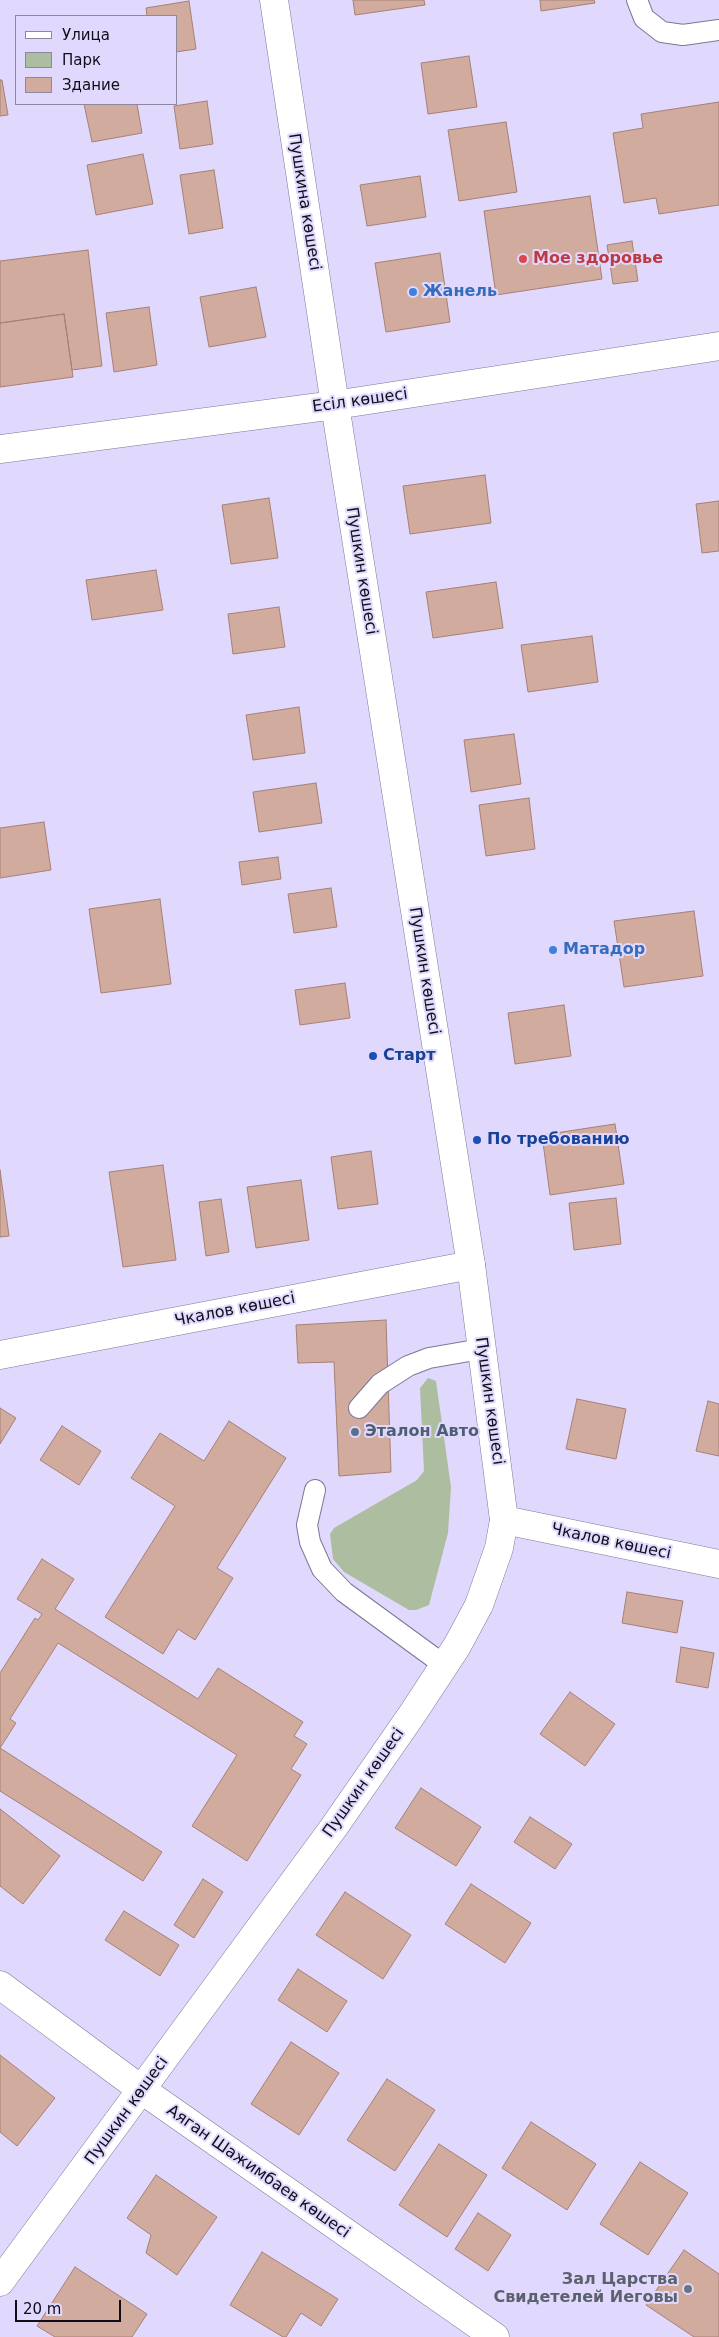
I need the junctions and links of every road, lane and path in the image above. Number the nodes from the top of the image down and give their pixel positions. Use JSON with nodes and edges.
{"nodes":[{"id":1,"x":274,"y":0,"type":"edge"},
{"id":2,"x":637,"y":0,"type":"edge"},
{"id":3,"x":719,"y":30,"type":"edge"},
{"id":4,"x":719,"y":346,"type":"edge"},
{"id":5,"x":335,"y":405,"type":"junction"},
{"id":6,"x":0,"y":449,"type":"edge"},
{"id":7,"x":471,"y":1265,"type":"junction"},
{"id":8,"x":481,"y":1349,"type":"junction"},
{"id":9,"x":0,"y":1354,"type":"edge"},
{"id":10,"x":359,"y":1408,"type":"dead end"},
{"id":11,"x":315,"y":1490,"type":"dead end"},
{"id":12,"x":504,"y":1520,"type":"junction"},
{"id":13,"x":719,"y":1564,"type":"edge"},
{"id":14,"x":444,"y":1665,"type":"junction"},
{"id":15,"x":0,"y":1985,"type":"edge"},
{"id":16,"x":142,"y":2090,"type":"junction"},
{"id":17,"x":0,"y":2282,"type":"edge"},
{"id":18,"x":495,"y":2337,"type":"edge"}],
"edges":[{"from":1,"to":5,"type":"street","name":"Пушкина көшесі"},
{"from":2,"to":3,"type":"lane"},
{"from":4,"to":5,"type":"street","name":"Есіл көшесі"},
{"from":5,"to":6,"type":"street","name":"Есіл көшесі"},
{"from":5,"to":7,"type":"street","name":"Пушкин көшесі"},
{"from":7,"to":8,"type":"street","name":"Пушкин көшесі"},
{"from":7,"to":9,"type":"street","name":"Чкалов көшесі"},
{"from":8,"to":10,"type":"lane"},
{"from":8,"to":12,"type":"street","name":"Пушкин көшесі"},
{"from":11,"to":14,"type":"lane"},
{"from":12,"to":13,"type":"street","name":"Чкалов көшесі"},
{"from":12,"to":14,"type":"street","name":"Пушкин көшесі"},
{"from":14,"to":16,"type":"street","name":"Пушкин көшесі"},
{"from":15,"to":16,"type":"street","name":"Аяган Шажимбаев көшесі"},
{"from":16,"to":17,"type":"street","name":"Пушкин көшесі"},
{"from":16,"to":18,"type":"street","name":"Аяган Шажимбаев көшесі"}]}
